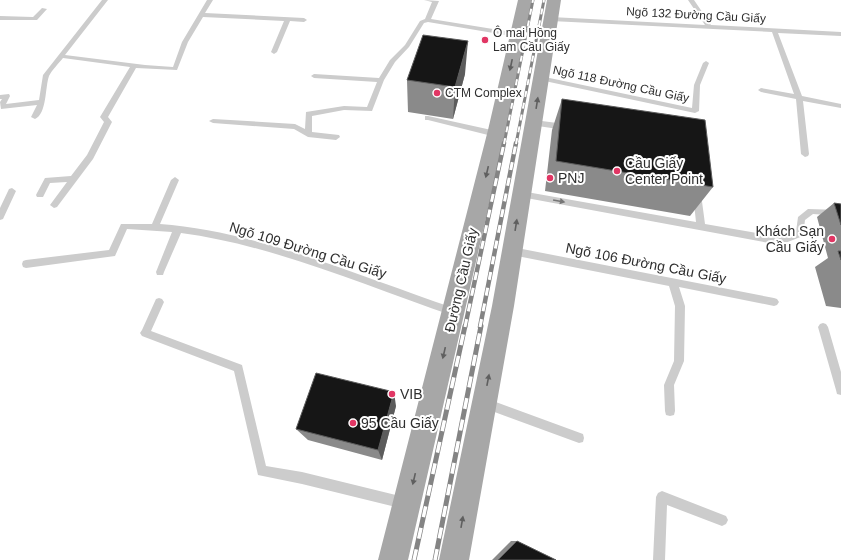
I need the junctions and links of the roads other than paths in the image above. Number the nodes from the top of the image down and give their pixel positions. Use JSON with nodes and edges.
{"nodes":[{"id":1,"x":105,"y":0,"type":"edge"},
{"id":2,"x":210,"y":0,"type":"edge"},
{"id":3,"x":427,"y":0,"type":"edge"},
{"id":4,"x":525,"y":0,"type":"edge"},
{"id":5,"x":550,"y":0,"type":"edge"},
{"id":6,"x":554,"y":0,"type":"edge"},
{"id":7,"x":691,"y":0,"type":"edge"},
{"id":8,"x":44,"y":9,"type":"dead end"},
{"id":9,"x":201,"y":15,"type":"junction"},
{"id":10,"x":0,"y":18,"type":"edge"},
{"id":11,"x":550,"y":19,"type":"junction"},
{"id":12,"x":287,"y":20,"type":"junction"},
{"id":13,"x":304,"y":20,"type":"dead end"},
{"id":14,"x":427,"y":20,"type":"junction"},
{"id":15,"x":709,"y":26,"type":"junction"},
{"id":16,"x":774,"y":30,"type":"junction"},
{"id":17,"x":841,"y":34,"type":"edge"},
{"id":18,"x":518,"y":35,"type":"junction"},
{"id":19,"x":274,"y":52,"type":"dead end"},
{"id":20,"x":60,"y":56,"type":"junction"},
{"id":21,"x":706,"y":63,"type":"dead end"},
{"id":22,"x":134,"y":66,"type":"junction"},
{"id":23,"x":314,"y":76,"type":"dead end"},
{"id":24,"x":540,"y":78,"type":"junction"},
{"id":25,"x":381,"y":80,"type":"junction"},
{"id":26,"x":761,"y":90,"type":"dead end"},
{"id":27,"x":0,"y":97,"type":"edge"},
{"id":28,"x":799,"y":98,"type":"junction"},
{"id":29,"x":41,"y":102,"type":"junction"},
{"id":30,"x":841,"y":106,"type":"edge"},
{"id":31,"x":35,"y":117,"type":"dead end"},
{"id":32,"x":428,"y":118,"type":"dead end"},
{"id":33,"x":213,"y":122,"type":"dead end"},
{"id":34,"x":534,"y":123,"type":"junction"},
{"id":35,"x":573,"y":129,"type":"edge"},
{"id":36,"x":308,"y":134,"type":"junction"},
{"id":37,"x":496,"y":134,"type":"junction"},
{"id":38,"x":336,"y":137,"type":"dead end"},
{"id":39,"x":805,"y":154,"type":"dead end"},
{"id":40,"x":73,"y":179,"type":"junction"},
{"id":41,"x":175,"y":180,"type":"dead end"},
{"id":42,"x":696,"y":182,"type":"edge"},
{"id":43,"x":12,"y":191,"type":"dead end"},
{"id":44,"x":521,"y":194,"type":"junction"},
{"id":45,"x":40,"y":195,"type":"dead end"},
{"id":46,"x":54,"y":205,"type":"dead end"},
{"id":47,"x":841,"y":213,"type":"edge"},
{"id":48,"x":0,"y":216,"type":"edge"},
{"id":49,"x":155,"y":227,"type":"junction"},
{"id":50,"x":701,"y":227,"type":"junction"},
{"id":51,"x":177,"y":229,"type":"junction"},
{"id":52,"x":512,"y":251,"type":"junction"},
{"id":53,"x":26,"y":264,"type":"dead end"},
{"id":54,"x":160,"y":272,"type":"dead end"},
{"id":55,"x":673,"y":283,"type":"junction"},
{"id":56,"x":159,"y":302,"type":"dead end"},
{"id":57,"x":774,"y":302,"type":"dead end"},
{"id":58,"x":454,"y":312,"type":"junction"},
{"id":59,"x":823,"y":327,"type":"dead end"},
{"id":60,"x":841,"y":390,"type":"edge"},
{"id":61,"x":484,"y":402,"type":"junction"},
{"id":62,"x":670,"y":411,"type":"dead end"},
{"id":63,"x":579,"y":438,"type":"dead end"},
{"id":64,"x":408,"y":504,"type":"junction"},
{"id":65,"x":722,"y":520,"type":"dead end"},
{"id":66,"x":394,"y":560,"type":"edge"},
{"id":67,"x":454,"y":560,"type":"edge"},
{"id":68,"x":659,"y":560,"type":"edge"}],
"edges":[{"from":1,"to":20,"type":"lane"},
{"from":2,"to":9,"type":"lane"},
{"from":3,"to":14,"type":"lane"},
{"from":4,"to":18,"type":"main road","name":"Đường Cầu Giấy"},
{"from":5,"to":6,"type":"main road"},
{"from":6,"to":11,"type":"main road"},
{"from":7,"to":15,"type":"lane"},
{"from":8,"to":10,"type":"lane"},
{"from":9,"to":12,"type":"lane"},
{"from":9,"to":22,"type":"lane"},
{"from":11,"to":15,"type":"lane","name":"Ngõ 132 Đường Cầu Giấy"},
{"from":11,"to":24,"type":"main road"},
{"from":12,"to":13,"type":"lane"},
{"from":12,"to":19,"type":"lane"},
{"from":14,"to":18,"type":"lane"},
{"from":14,"to":25,"type":"lane"},
{"from":15,"to":16,"type":"lane","name":"Ngõ 132 Đường Cầu Giấy"},
{"from":16,"to":17,"type":"lane","name":"Ngõ 132 Đường Cầu Giấy"},
{"from":16,"to":28,"type":"lane"},
{"from":18,"to":37,"type":"main road","name":"Đường Cầu Giấy","one_way":true},
{"from":20,"to":22,"type":"lane"},
{"from":20,"to":29,"type":"lane"},
{"from":21,"to":24,"type":"lane","name":"Ngõ 118 Đường Cầu Giấy"},
{"from":22,"to":40,"type":"lane"},
{"from":23,"to":25,"type":"lane"},
{"from":34,"to":24,"type":"main road","one_way":true},
{"from":25,"to":36,"type":"lane"},
{"from":26,"to":28,"type":"lane"},
{"from":27,"to":29,"type":"lane"},
{"from":28,"to":30,"type":"lane"},
{"from":28,"to":39,"type":"lane"},
{"from":29,"to":31,"type":"lane"},
{"from":32,"to":37,"type":"lane"},
{"from":33,"to":36,"type":"lane"},
{"from":34,"to":35,"type":"lane"},
{"from":34,"to":44,"type":"main road"},
{"from":36,"to":38,"type":"lane"},
{"from":37,"to":58,"type":"main road","name":"Đường Cầu Giấy","one_way":true},
{"from":40,"to":45,"type":"lane"},
{"from":40,"to":46,"type":"lane"},
{"from":41,"to":49,"type":"lane"},
{"from":42,"to":50,"type":"lane"},
{"from":43,"to":48,"type":"lane"},
{"from":44,"to":50,"type":"lane","one_way":true},
{"from":52,"to":44,"type":"main road","one_way":true},
{"from":47,"to":50,"type":"lane"},
{"from":49,"to":51,"type":"lane","name":"Ngõ 109 Đường Cầu Giấy"},
{"from":49,"to":53,"type":"lane","name":"Ngõ 109 Đường Cầu Giấy"},
{"from":51,"to":54,"type":"lane"},
{"from":51,"to":58,"type":"lane","name":"Ngõ 109 Đường Cầu Giấy"},
{"from":52,"to":55,"type":"lane","name":"Ngõ 106 Đường Cầu Giấy"},
{"from":61,"to":52,"type":"main road","one_way":true},
{"from":55,"to":57,"type":"lane","name":"Ngõ 106 Đường Cầu Giấy"},
{"from":55,"to":62,"type":"lane"},
{"from":56,"to":64,"type":"lane"},
{"from":58,"to":64,"type":"main road","name":"Đường Cầu Giấy","one_way":true},
{"from":59,"to":60,"type":"lane"},
{"from":61,"to":63,"type":"lane"},
{"from":67,"to":61,"type":"main road","one_way":true},
{"from":64,"to":66,"type":"main road","name":"Đường Cầu Giấy"},
{"from":65,"to":68,"type":"lane"}]}
